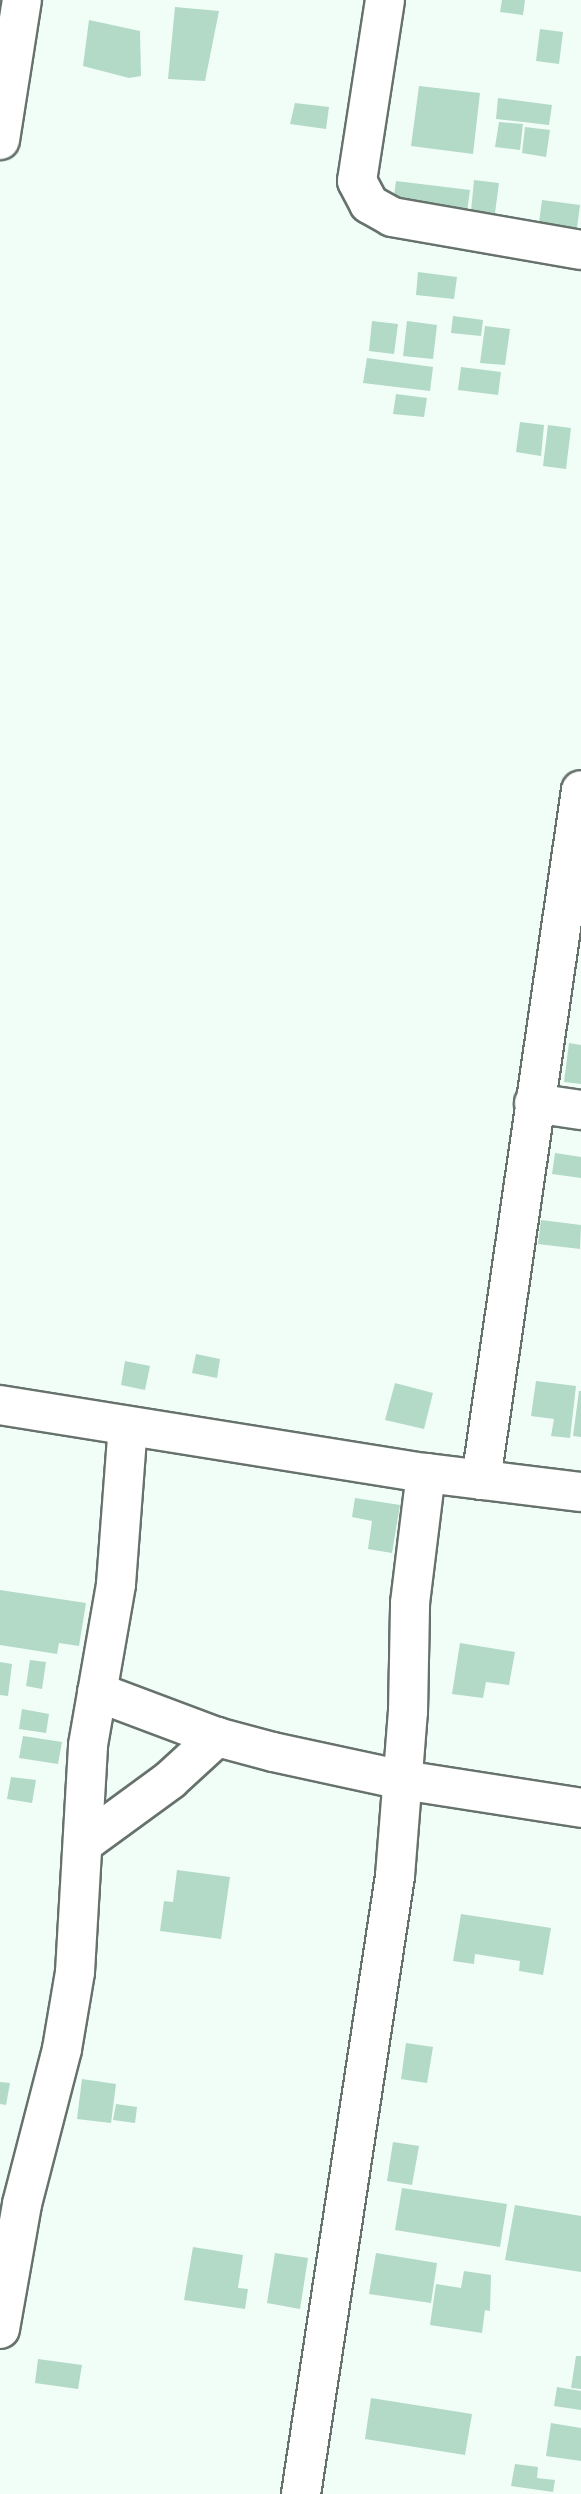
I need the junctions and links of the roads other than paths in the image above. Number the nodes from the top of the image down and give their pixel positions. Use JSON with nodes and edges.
{"nodes":[{"id":1,"x":22,"y":0,"type":"edge"},
{"id":2,"x":385,"y":0,"type":"edge"},
{"id":3,"x":0,"y":139,"type":"edge"},
{"id":4,"x":581,"y":250,"type":"edge"},
{"id":5,"x":581,"y":790,"type":"edge"},
{"id":6,"x":534,"y":1103,"type":"junction"},
{"id":7,"x":581,"y":1110,"type":"edge"},
{"id":8,"x":0,"y":1405,"type":"edge"},
{"id":9,"x":128,"y":1426,"type":"junction"},
{"id":10,"x":426,"y":1473,"type":"junction"},
{"id":11,"x":481,"y":1479,"type":"junction"},
{"id":12,"x":581,"y":1492,"type":"edge"},
{"id":13,"x":97,"y":1692,"type":"junction"},
{"id":14,"x":217,"y":1737,"type":"junction"},
{"id":15,"x":403,"y":1780,"type":"junction"},
{"id":16,"x":581,"y":1808,"type":"edge"},
{"id":17,"x":83,"y":1843,"type":"junction"},
{"id":18,"x":0,"y":2329,"type":"edge"},
{"id":19,"x":301,"y":2494,"type":"edge"}],
"edges":[{"from":1,"to":3,"type":"street"},
{"from":2,"to":4,"type":"street"},
{"from":5,"to":6,"type":"street"},
{"from":6,"to":7,"type":"street"},
{"from":6,"to":11,"type":"street"},
{"from":8,"to":9,"type":"street"},
{"from":9,"to":10,"type":"street"},
{"from":9,"to":13,"type":"street"},
{"from":10,"to":11,"type":"street"},
{"from":10,"to":15,"type":"street"},
{"from":11,"to":12,"type":"street"},
{"from":13,"to":14,"type":"street"},
{"from":13,"to":17,"type":"street"},
{"from":14,"to":15,"type":"street"},
{"from":14,"to":17,"type":"street"},
{"from":15,"to":16,"type":"street"},
{"from":15,"to":19,"type":"street"},
{"from":17,"to":18,"type":"street"}]}
